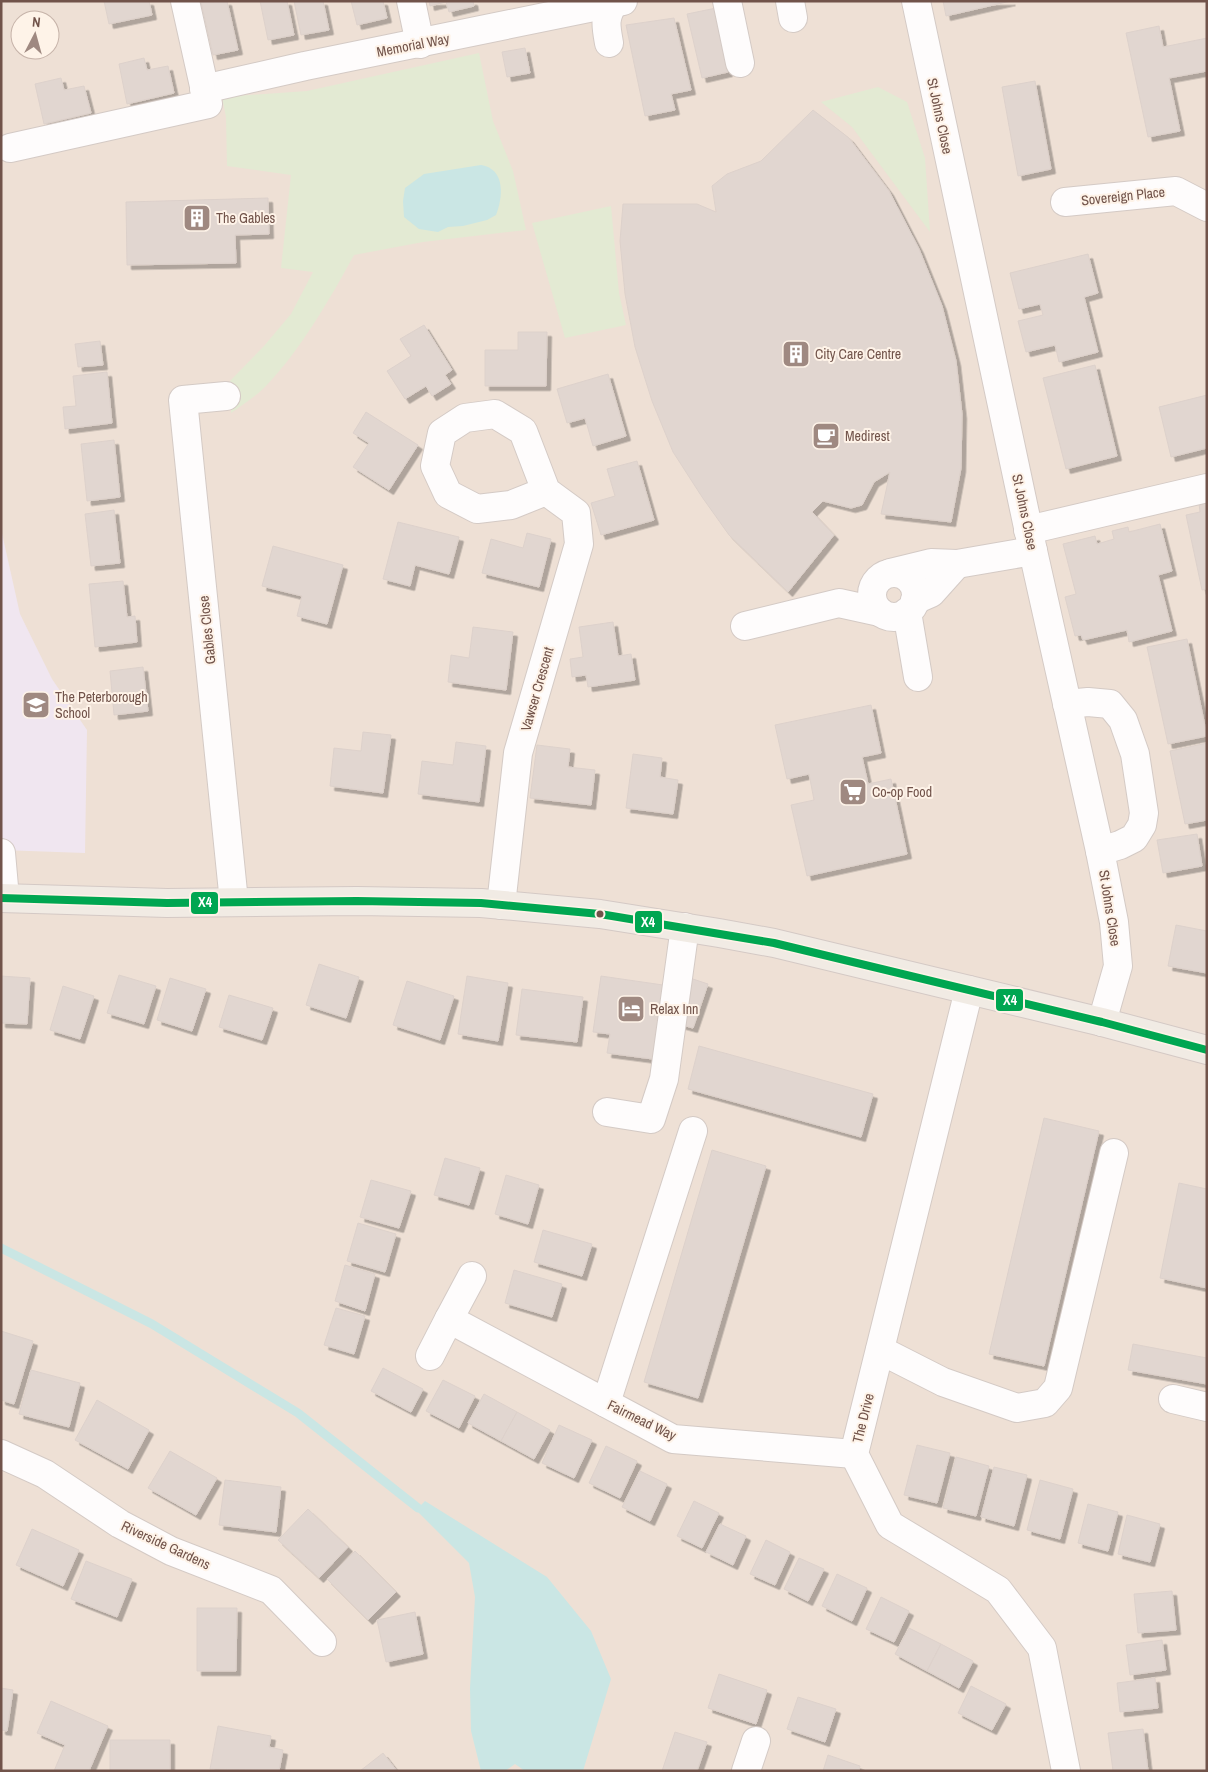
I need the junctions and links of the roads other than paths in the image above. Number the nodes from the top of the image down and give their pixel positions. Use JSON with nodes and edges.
{"nodes":[{"id":1,"x":185,"y":1,"type":"edge"},
{"id":2,"x":411,"y":1,"type":"edge"},
{"id":3,"x":727,"y":1,"type":"edge"},
{"id":4,"x":790,"y":1,"type":"edge"},
{"id":5,"x":796,"y":1,"type":"edge"},
{"id":6,"x":916,"y":1,"type":"edge"},
{"id":7,"x":605,"y":17,"type":"edge"},
{"id":8,"x":420,"y":44,"type":"junction"},
{"id":9,"x":740,"y":63,"type":"dead end"},
{"id":10,"x":204,"y":89,"type":"junction"},
{"id":11,"x":10,"y":148,"type":"dead end"},
{"id":12,"x":1065,"y":202,"type":"dead end"},
{"id":13,"x":1207,"y":207,"type":"edge"},
{"id":14,"x":226,"y":396,"type":"dead end"},
{"id":15,"x":1207,"y":488,"type":"edge"},
{"id":16,"x":546,"y":490,"type":"dead end"},
{"id":17,"x":1031,"y":540,"type":"junction"},
{"id":18,"x":957,"y":564,"type":"junction"},
{"id":19,"x":884,"y":576,"type":"junction"},
{"id":20,"x":839,"y":602,"type":"junction"},
{"id":21,"x":899,"y":610,"type":"junction"},
{"id":22,"x":745,"y":626,"type":"dead end"},
{"id":23,"x":1067,"y":704,"type":"junction"},
{"id":24,"x":1100,"y":851,"type":"junction"},
{"id":25,"x":1,"y":854,"type":"edge"},
{"id":26,"x":3,"y":898,"type":"edge"},
{"id":27,"x":234,"y":902,"type":"junction"},
{"id":28,"x":501,"y":905,"type":"junction"},
{"id":29,"x":685,"y":927,"type":"junction"},
{"id":30,"x":969,"y":990,"type":"junction"},
{"id":31,"x":1102,"y":1022,"type":"junction"},
{"id":32,"x":1207,"y":1050,"type":"edge"},
{"id":33,"x":607,"y":1112,"type":"dead end"},
{"id":34,"x":692,"y":1131,"type":"dead end"},
{"id":35,"x":1114,"y":1153,"type":"dead end"},
{"id":36,"x":472,"y":1276,"type":"dead end"},
{"id":37,"x":449,"y":1319,"type":"junction"},
{"id":38,"x":880,"y":1350,"type":"junction"},
{"id":39,"x":430,"y":1356,"type":"dead end"},
{"id":40,"x":1173,"y":1399,"type":"dead end"},
{"id":41,"x":606,"y":1403,"type":"junction"},
{"id":42,"x":1207,"y":1407,"type":"edge"},
{"id":43,"x":1,"y":1454,"type":"edge"},
{"id":44,"x":854,"y":1454,"type":"junction"},
{"id":45,"x":322,"y":1642,"type":"dead end"},
{"id":46,"x":756,"y":1741,"type":"dead end"},
{"id":47,"x":746,"y":1771,"type":"edge"},
{"id":48,"x":1066,"y":1771,"type":"edge"}],
"edges":[{"from":1,"to":10,"type":"street"},
{"from":2,"to":8,"type":"street"},
{"from":3,"to":9,"type":"street"},
{"from":4,"to":5,"type":"street"},
{"from":6,"to":17,"type":"street","name":"St Johns Close"},
{"from":7,"to":8,"type":"street","name":"Memorial Way"},
{"from":8,"to":10,"type":"street","name":"Memorial Way"},
{"from":10,"to":11,"type":"street"},
{"from":12,"to":13,"type":"street","name":"Sovereign Place"},
{"from":14,"to":27,"type":"street","name":"Gables Close"},
{"from":15,"to":17,"type":"street"},
{"from":16,"to":28,"type":"street","name":"Vawser Crescent"},
{"from":17,"to":18,"type":"street"},
{"from":17,"to":23,"type":"street","name":"St Johns Close"},
{"from":18,"to":19,"type":"street"},
{"from":18,"to":21,"type":"street"},
{"from":19,"to":20,"type":"street"},
{"from":19,"to":21,"type":"street"},
{"from":19,"to":21,"type":"street"},
{"from":20,"to":21,"type":"street"},
{"from":20,"to":22,"type":"street"},
{"from":23,"to":24,"type":"street","name":"St Johns Close"},
{"from":23,"to":24,"type":"street"},
{"from":24,"to":31,"type":"street","name":"St Johns Close"},
{"from":25,"to":26,"type":"street"},
{"from":26,"to":27,"type":"main road"},
{"from":27,"to":28,"type":"main road"},
{"from":28,"to":29,"type":"main road"},
{"from":29,"to":30,"type":"main road"},
{"from":29,"to":33,"type":"street"},
{"from":30,"to":31,"type":"main road"},
{"from":30,"to":38,"type":"street","name":"The Drive"},
{"from":31,"to":32,"type":"main road"},
{"from":34,"to":41,"type":"street"},
{"from":35,"to":38,"type":"street"},
{"from":36,"to":37,"type":"street"},
{"from":37,"to":39,"type":"street"},
{"from":37,"to":41,"type":"street","name":"Fairmead Way"},
{"from":38,"to":44,"type":"street","name":"The Drive"},
{"from":40,"to":42,"type":"street"},
{"from":41,"to":44,"type":"street","name":"Fairmead Way"},
{"from":43,"to":45,"type":"street","name":"Riverside Gardens"},
{"from":44,"to":48,"type":"street","name":"The Drive"},
{"from":46,"to":47,"type":"street"}]}
